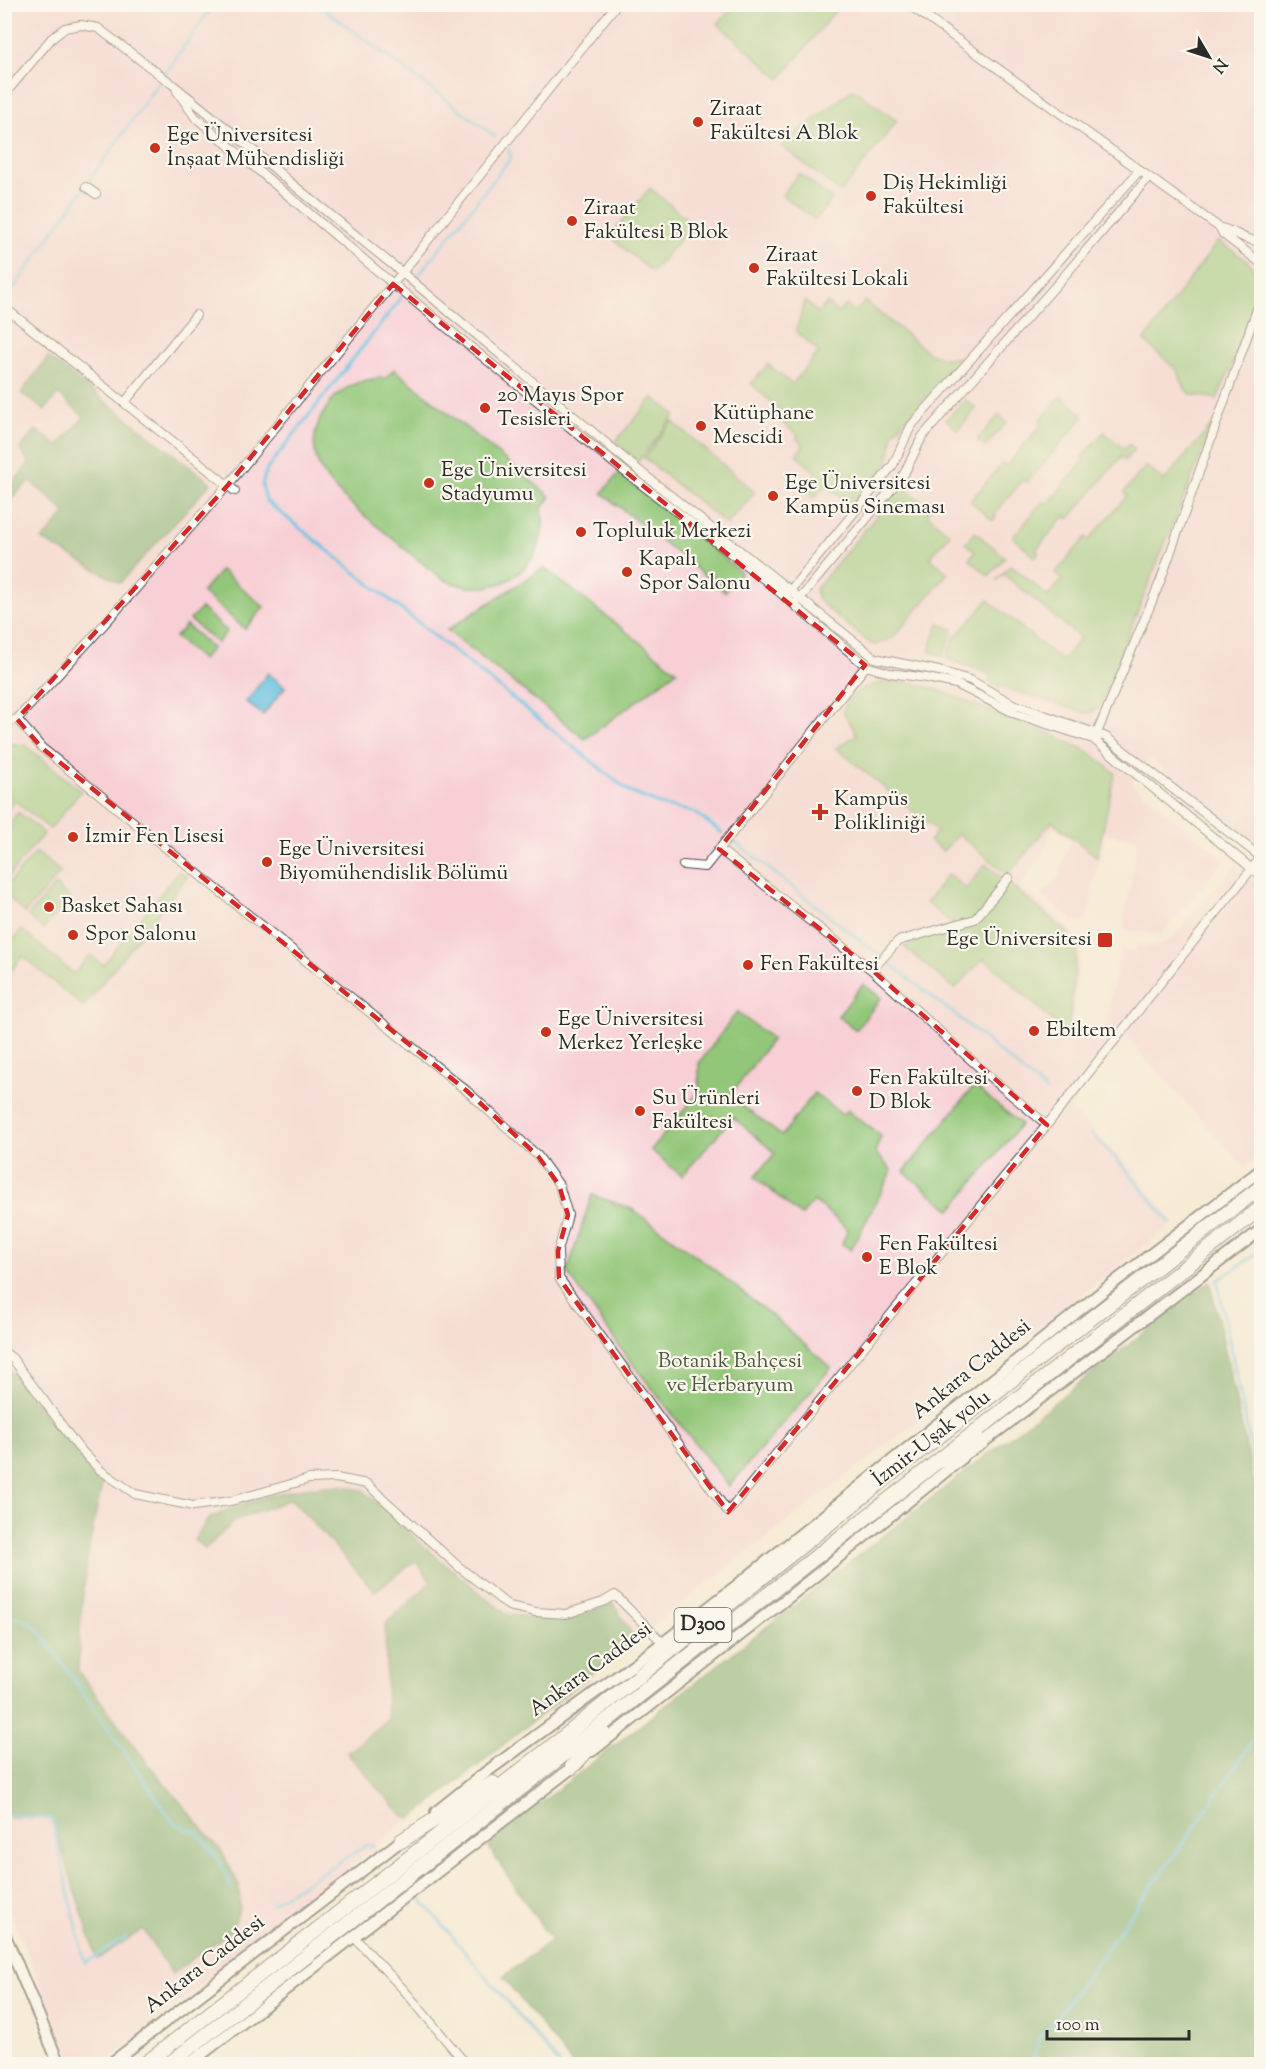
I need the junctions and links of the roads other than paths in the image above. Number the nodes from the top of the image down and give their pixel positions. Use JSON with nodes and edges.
{"nodes":[{"id":1,"x":617,"y":4,"type":"edge"},
{"id":2,"x":908,"y":4,"type":"edge"},
{"id":3,"x":167,"y":80,"type":"junction"},
{"id":4,"x":4,"y":95,"type":"edge"},
{"id":5,"x":252,"y":150,"type":"junction"},
{"id":6,"x":244,"y":158,"type":"junction"},
{"id":7,"x":1139,"y":171,"type":"junction"},
{"id":8,"x":1148,"y":178,"type":"junction"},
{"id":9,"x":291,"y":183,"type":"junction"},
{"id":10,"x":86,"y":187,"type":"dead end"},
{"id":11,"x":284,"y":192,"type":"junction"},
{"id":12,"x":96,"y":194,"type":"dead end"},
{"id":13,"x":1220,"y":228,"type":"junction"},
{"id":14,"x":1262,"y":241,"type":"edge"},
{"id":15,"x":1262,"y":264,"type":"edge"},
{"id":16,"x":1056,"y":265,"type":"junction"},
{"id":17,"x":402,"y":272,"type":"junction"},
{"id":18,"x":1066,"y":274,"type":"junction"},
{"id":19,"x":393,"y":284,"type":"junction"},
{"id":20,"x":1262,"y":295,"type":"edge"},
{"id":21,"x":1028,"y":296,"type":"junction"},
{"id":22,"x":1039,"y":306,"type":"junction"},
{"id":23,"x":1262,"y":308,"type":"edge"},
{"id":24,"x":6,"y":309,"type":"edge"},
{"id":25,"x":196,"y":315,"type":"dead end"},
{"id":26,"x":1253,"y":322,"type":"junction"},
{"id":27,"x":125,"y":402,"type":"junction"},
{"id":28,"x":622,"y":456,"type":"junction"},
{"id":29,"x":615,"y":464,"type":"junction"},
{"id":30,"x":228,"y":485,"type":"junction"},
{"id":31,"x":235,"y":491,"type":"dead end"},
{"id":32,"x":791,"y":589,"type":"junction"},
{"id":33,"x":785,"y":597,"type":"junction"},
{"id":34,"x":801,"y":597,"type":"junction"},
{"id":35,"x":795,"y":605,"type":"junction"},
{"id":36,"x":874,"y":656,"type":"junction"},
{"id":37,"x":866,"y":666,"type":"junction"},
{"id":38,"x":17,"y":719,"type":"junction"},
{"id":39,"x":4,"y":723,"type":"edge"},
{"id":40,"x":1095,"y":736,"type":"junction"},
{"id":41,"x":719,"y":849,"type":"junction"},
{"id":42,"x":1261,"y":858,"type":"edge"},
{"id":43,"x":683,"y":865,"type":"dead end"},
{"id":44,"x":1250,"y":868,"type":"junction"},
{"id":45,"x":1262,"y":877,"type":"edge"},
{"id":46,"x":1009,"y":878,"type":"dead end"},
{"id":47,"x":872,"y":970,"type":"junction"},
{"id":48,"x":1047,"y":1125,"type":"junction"},
{"id":49,"x":1262,"y":1169,"type":"edge"},
{"id":50,"x":1262,"y":1186,"type":"edge"},
{"id":51,"x":1262,"y":1207,"type":"edge"},
{"id":52,"x":1262,"y":1229,"type":"edge"},
{"id":53,"x":4,"y":1352,"type":"edge"},
{"id":54,"x":942,"y":1421,"type":"junction"},
{"id":55,"x":982,"y":1442,"type":"junction"},
{"id":56,"x":907,"y":1461,"type":"junction"},
{"id":57,"x":907,"y":1485,"type":"junction"},
{"id":58,"x":663,"y":1643,"type":"junction"},
{"id":59,"x":628,"y":1705,"type":"junction"},
{"id":60,"x":556,"y":1743,"type":"junction"},
{"id":61,"x":572,"y":1767,"type":"junction"},
{"id":62,"x":401,"y":1840,"type":"junction"},
{"id":63,"x":4,"y":1933,"type":"edge"},
{"id":64,"x":354,"y":1938,"type":"junction"},
{"id":65,"x":59,"y":2064,"type":"edge"},
{"id":66,"x":110,"y":2064,"type":"edge"},
{"id":67,"x":145,"y":2064,"type":"edge"},
{"id":68,"x":169,"y":2064,"type":"edge"},
{"id":69,"x":189,"y":2064,"type":"edge"},
{"id":70,"x":466,"y":2064,"type":"edge"}],
"edges":[{"from":1,"to":17,"type":"street"},
{"from":2,"to":7,"type":"street"},
{"from":3,"to":4,"type":"street"},
{"from":3,"to":5,"type":"street"},
{"from":3,"to":6,"type":"street"},
{"from":5,"to":6,"type":"street"},
{"from":5,"to":9,"type":"street"},
{"from":6,"to":11,"type":"street"},
{"from":7,"to":8,"type":"street"},
{"from":7,"to":16,"type":"street"},
{"from":8,"to":13,"type":"street"},
{"from":8,"to":18,"type":"street"},
{"from":9,"to":11,"type":"street"},
{"from":9,"to":17,"type":"street"},
{"from":10,"to":12,"type":"street"},
{"from":11,"to":19,"type":"street"},
{"from":13,"to":14,"type":"street"},
{"from":13,"to":15,"type":"street"},
{"from":16,"to":18,"type":"street"},
{"from":16,"to":21,"type":"street"},
{"from":17,"to":19,"type":"street"},
{"from":17,"to":28,"type":"street"},
{"from":18,"to":22,"type":"street"},
{"from":19,"to":29,"type":"street"},
{"from":19,"to":30,"type":"street"},
{"from":20,"to":26,"type":"street"},
{"from":21,"to":22,"type":"street"},
{"from":21,"to":32,"type":"street"},
{"from":22,"to":34,"type":"street"},
{"from":23,"to":26,"type":"street"},
{"from":24,"to":27,"type":"street"},
{"from":25,"to":27,"type":"street"},
{"from":26,"to":40,"type":"street"},
{"from":27,"to":30,"type":"street"},
{"from":28,"to":29,"type":"street"},
{"from":28,"to":32,"type":"street"},
{"from":29,"to":33,"type":"street"},
{"from":30,"to":31,"type":"street"},
{"from":30,"to":38,"type":"street"},
{"from":32,"to":33,"type":"street"},
{"from":32,"to":34,"type":"street"},
{"from":33,"to":35,"type":"street"},
{"from":34,"to":35,"type":"street"},
{"from":34,"to":36,"type":"street"},
{"from":35,"to":37,"type":"street"},
{"from":36,"to":37,"type":"street"},
{"from":36,"to":40,"type":"street"},
{"from":37,"to":40,"type":"street"},
{"from":37,"to":41,"type":"street"},
{"from":38,"to":39,"type":"street"},
{"from":38,"to":48,"type":"street"},
{"from":40,"to":42,"type":"street"},
{"from":40,"to":44,"type":"street"},
{"from":41,"to":43,"type":"street"},
{"from":41,"to":47,"type":"street"},
{"from":42,"to":44,"type":"street"},
{"from":44,"to":45,"type":"street"},
{"from":44,"to":48,"type":"street"},
{"from":46,"to":47,"type":"street"},
{"from":47,"to":48,"type":"street"},
{"from":49,"to":54,"type":"main road","name":"Ankara Caddesi"},
{"from":50,"to":56,"type":"highway","name":"Ankara Caddesi","number":"D300"},
{"from":51,"to":57,"type":"highway","name":"İzmir-Uşak yolu","number":"D300"},
{"from":52,"to":55,"type":"main road"},
{"from":53,"to":58,"type":"street"},
{"from":54,"to":56,"type":"highway"},
{"from":54,"to":58,"type":"main road","name":"Ankara Caddesi"},
{"from":55,"to":57,"type":"highway"},
{"from":55,"to":61,"type":"main road"},
{"from":56,"to":60,"type":"highway","name":"Ankara Caddesi","number":"D300"},
{"from":57,"to":59,"type":"highway","name":"İzmir-Uşak yolu","number":"D300"},
{"from":58,"to":62,"type":"main road","name":"Ankara Caddesi"},
{"from":59,"to":61,"type":"highway"},
{"from":59,"to":68,"type":"highway","number":"D300"},
{"from":60,"to":62,"type":"highway"},
{"from":60,"to":67,"type":"highway","name":"Ankara Caddesi","number":"D300"},
{"from":61,"to":64,"type":"main road"},
{"from":62,"to":66,"type":"main road","name":"Ankara Caddesi"},
{"from":63,"to":65,"type":"main road"},
{"from":64,"to":69,"type":"main road"},
{"from":64,"to":70,"type":"street"}]}
